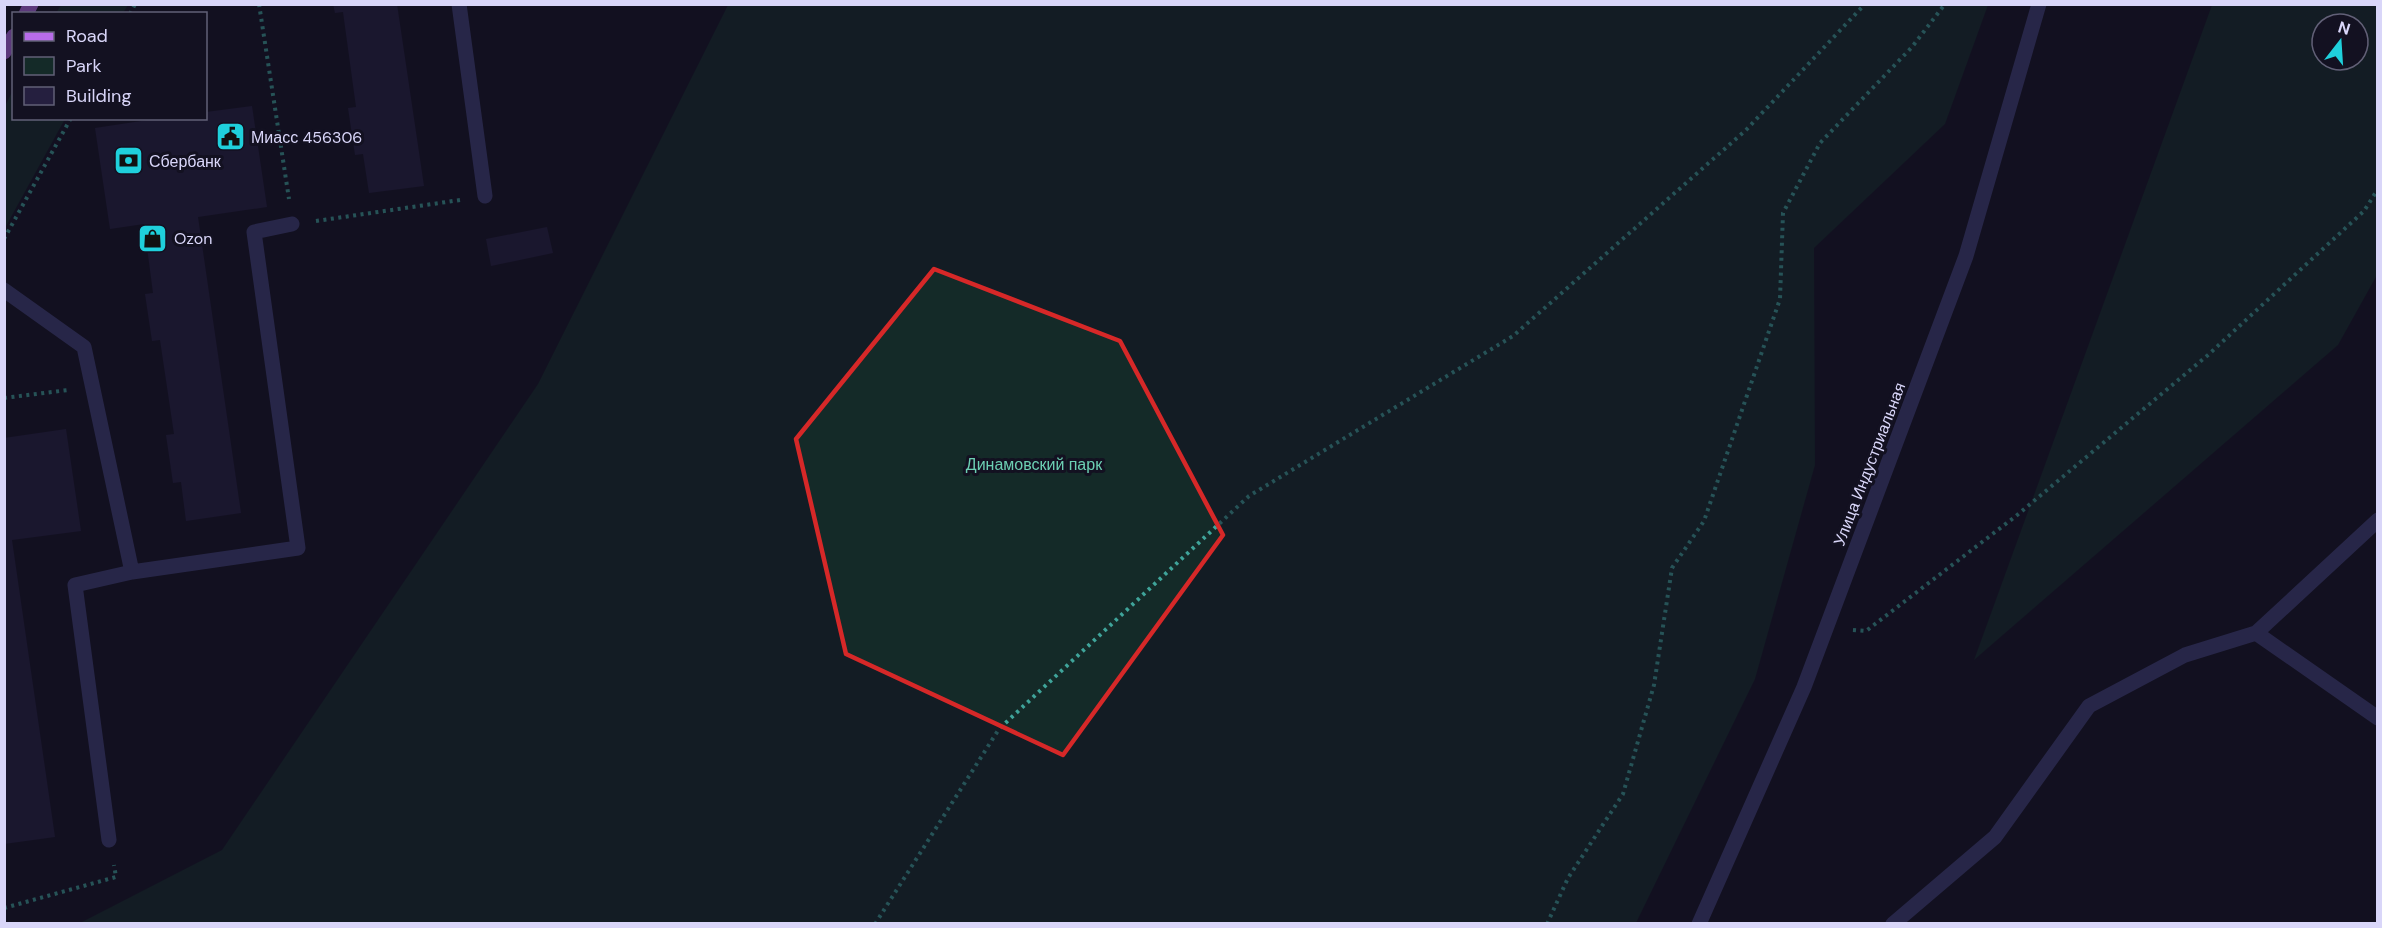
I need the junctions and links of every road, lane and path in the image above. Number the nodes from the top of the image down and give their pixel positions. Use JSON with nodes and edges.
{"nodes":[{"id":1,"x":259,"y":4,"type":"edge"},
{"id":2,"x":459,"y":4,"type":"edge"},
{"id":3,"x":1865,"y":4,"type":"edge"},
{"id":4,"x":1945,"y":4,"type":"edge"},
{"id":5,"x":2039,"y":4,"type":"edge"},
{"id":6,"x":12,"y":39,"type":"edge"},
{"id":7,"x":4,"y":52,"type":"edge"},
{"id":8,"x":70,"y":120,"type":"edge"},
{"id":9,"x":2378,"y":189,"type":"edge"},
{"id":10,"x":288,"y":192,"type":"dead end"},
{"id":11,"x":485,"y":196,"type":"dead end"},
{"id":12,"x":452,"y":202,"type":"dead end"},
{"id":13,"x":292,"y":224,"type":"joint"},
{"id":14,"x":4,"y":239,"type":"edge"},
{"id":15,"x":4,"y":290,"type":"edge"},
{"id":16,"x":92,"y":386,"type":"junction"},
{"id":17,"x":4,"y":398,"type":"edge"},
{"id":18,"x":2378,"y":520,"type":"edge"},
{"id":19,"x":132,"y":572,"type":"junction"},
{"id":20,"x":1826,"y":629,"type":"junction"},
{"id":21,"x":2256,"y":633,"type":"junction"},
{"id":22,"x":2378,"y":718,"type":"edge"},
{"id":23,"x":109,"y":840,"type":"joint"},
{"id":24,"x":4,"y":908,"type":"edge"},
{"id":25,"x":875,"y":924,"type":"edge"},
{"id":26,"x":1547,"y":924,"type":"edge"},
{"id":27,"x":1699,"y":924,"type":"edge"},
{"id":28,"x":1893,"y":924,"type":"edge"}],
"edges":[{"from":1,"to":10,"type":"path"},
{"from":2,"to":11,"type":"lane"},
{"from":3,"to":25,"type":"path"},
{"from":4,"to":26,"type":"path"},
{"from":5,"to":20,"type":"lane","name":"Улица Индустриальная"},
{"from":6,"to":7,"type":"main road"},
{"from":8,"to":14,"type":"path"},
{"from":9,"to":20,"type":"path"},
{"from":12,"to":13,"type":"path"},
{"from":13,"to":19,"type":"lane"},
{"from":15,"to":16,"type":"lane"},
{"from":16,"to":17,"type":"path"},
{"from":16,"to":19,"type":"lane"},
{"from":18,"to":21,"type":"lane"},
{"from":19,"to":23,"type":"lane"},
{"from":20,"to":27,"type":"lane","name":"Улица Индустриальная"},
{"from":21,"to":22,"type":"lane"},
{"from":21,"to":28,"type":"lane"},
{"from":23,"to":24,"type":"path"}]}
